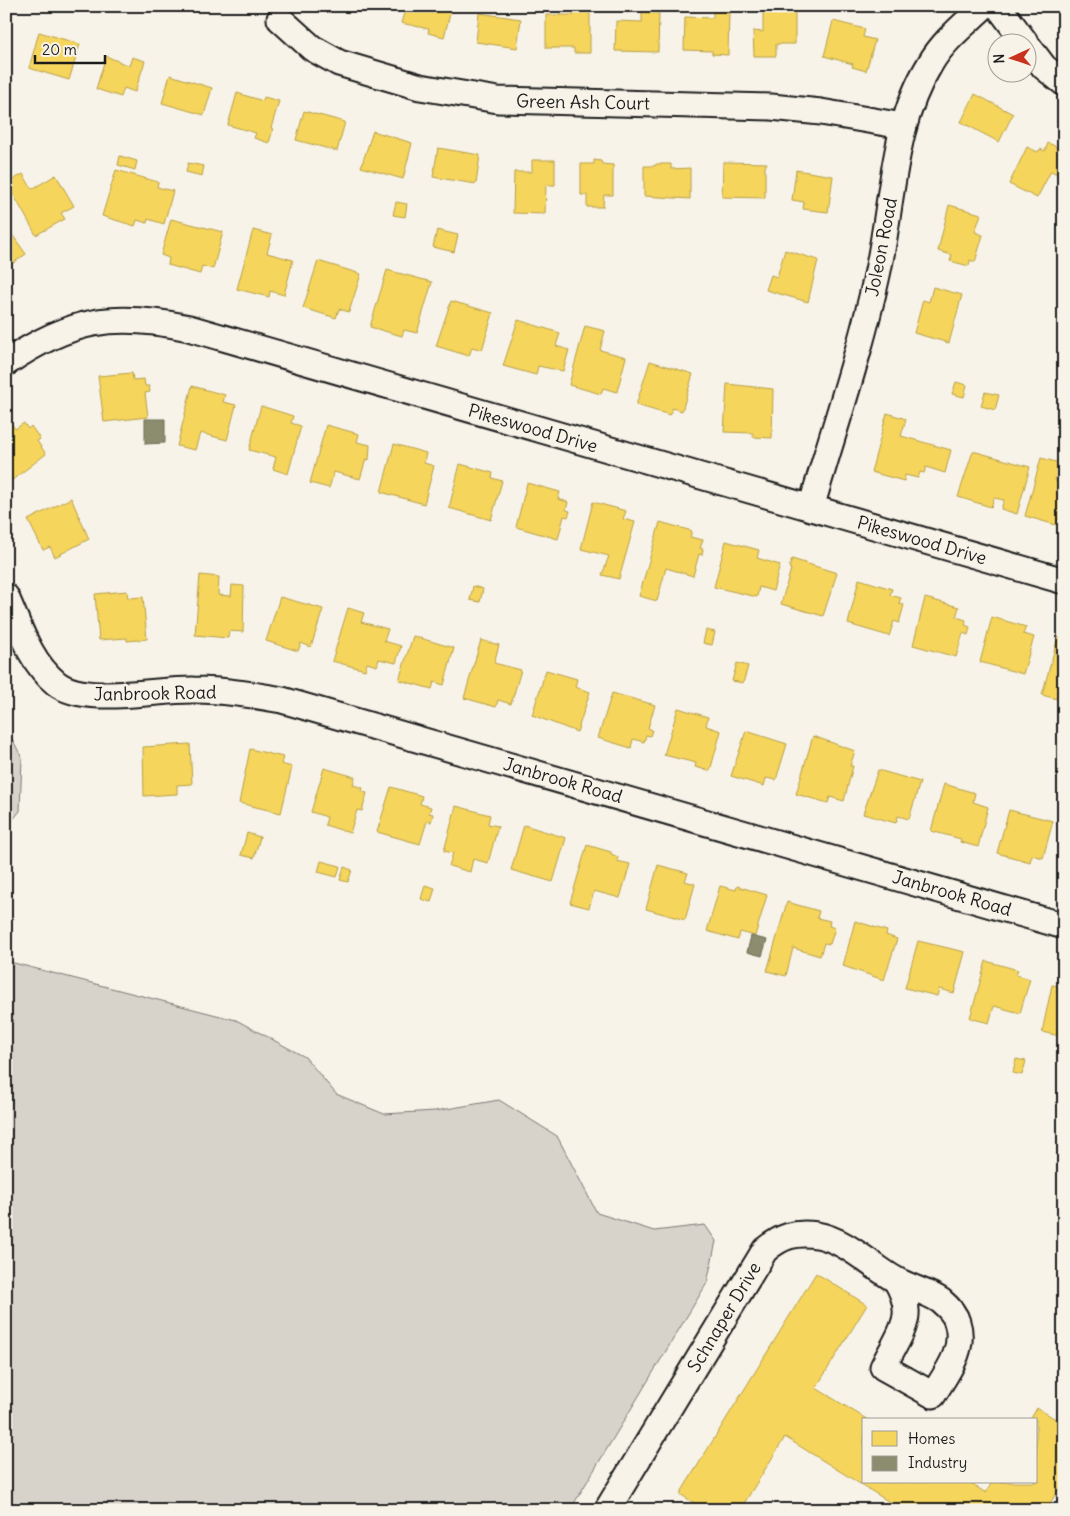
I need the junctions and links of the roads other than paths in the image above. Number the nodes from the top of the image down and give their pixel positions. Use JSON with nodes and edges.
{"nodes":[{"id":1,"x":984,"y":6,"type":"edge"},
{"id":2,"x":998,"y":6,"type":"edge"},
{"id":3,"x":280,"y":19,"type":"dead end"},
{"id":4,"x":1018,"y":32,"type":"edge"},
{"id":5,"x":1038,"y":58,"type":"edge"},
{"id":6,"x":1064,"y":83,"type":"edge"},
{"id":7,"x":903,"y":126,"type":"junction"},
{"id":8,"x":6,"y":363,"type":"edge"},
{"id":9,"x":811,"y":508,"type":"junction"},
{"id":10,"x":1064,"y":581,"type":"edge"},
{"id":11,"x":6,"y":597,"type":"edge"},
{"id":12,"x":1064,"y":926,"type":"edge"},
{"id":13,"x":896,"y":1280,"type":"dead end"},
{"id":14,"x":607,"y":1510,"type":"edge"}],
"edges":[{"from":1,"to":7,"type":"street","name":"Joleon Road"},
{"from":2,"to":4,"type":"street"},
{"from":3,"to":7,"type":"street","name":"Green Ash Court"},
{"from":5,"to":6,"type":"street"},
{"from":7,"to":9,"type":"street","name":"Joleon Road"},
{"from":8,"to":9,"type":"street","name":"Pikeswood Drive"},
{"from":9,"to":10,"type":"street","name":"Pikeswood Drive"},
{"from":11,"to":12,"type":"street","name":"Janbrook Road"},
{"from":13,"to":14,"type":"street","name":"Schnaper Drive"}]}
